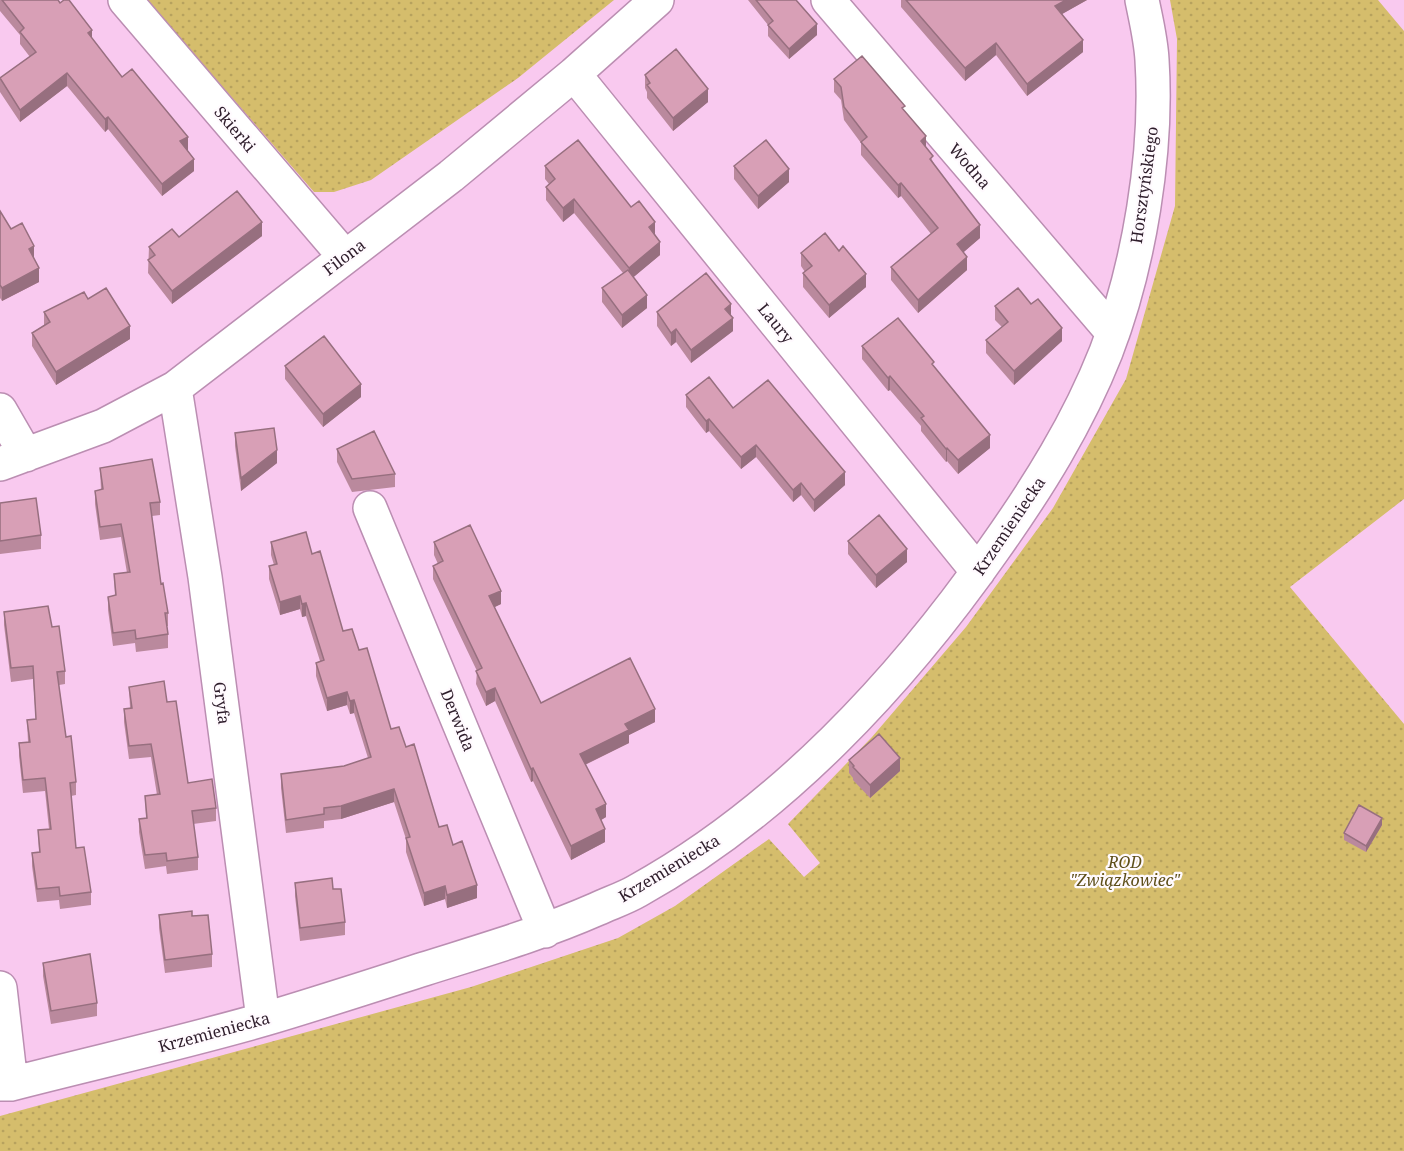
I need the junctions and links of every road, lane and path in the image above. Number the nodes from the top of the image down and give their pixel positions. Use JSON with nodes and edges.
{"nodes":[{"id":1,"x":125,"y":0,"type":"edge"},
{"id":2,"x":657,"y":0,"type":"edge"},
{"id":3,"x":828,"y":0,"type":"edge"},
{"id":4,"x":1142,"y":0,"type":"edge"},
{"id":5,"x":574,"y":74,"type":"junction"},
{"id":6,"x":345,"y":257,"type":"junction"},
{"id":7,"x":1113,"y":333,"type":"junction"},
{"id":8,"x":175,"y":388,"type":"junction"},
{"id":9,"x":0,"y":410,"type":"edge"},
{"id":10,"x":13,"y":459,"type":"edge"},
{"id":11,"x":370,"y":508,"type":"dead end"},
{"id":12,"x":978,"y":572,"type":"junction"},
{"id":13,"x":545,"y":931,"type":"junction"},
{"id":14,"x":0,"y":988,"type":"edge"},
{"id":15,"x":263,"y":1020,"type":"junction"},
{"id":16,"x":6,"y":1084,"type":"edge"}],
"edges":[{"from":1,"to":6,"type":"street","name":"Skierki"},
{"from":2,"to":5,"type":"street","name":"Filona"},
{"from":3,"to":7,"type":"street","name":"Wodna"},
{"from":4,"to":7,"type":"street","name":"Horsztyńskiego"},
{"from":5,"to":6,"type":"street","name":"Filona"},
{"from":5,"to":12,"type":"street","name":"Laury"},
{"from":6,"to":8,"type":"street","name":"Filona"},
{"from":7,"to":12,"type":"street","name":"Krzemieniecka"},
{"from":8,"to":10,"type":"street","name":"Filona"},
{"from":8,"to":15,"type":"street","name":"Gryfa"},
{"from":9,"to":10,"type":"street"},
{"from":11,"to":13,"type":"street","name":"Derwida"},
{"from":12,"to":13,"type":"street","name":"Krzemieniecka"},
{"from":13,"to":15,"type":"street","name":"Krzemieniecka"},
{"from":14,"to":16,"type":"street"},
{"from":15,"to":16,"type":"street","name":"Krzemieniecka"}]}
